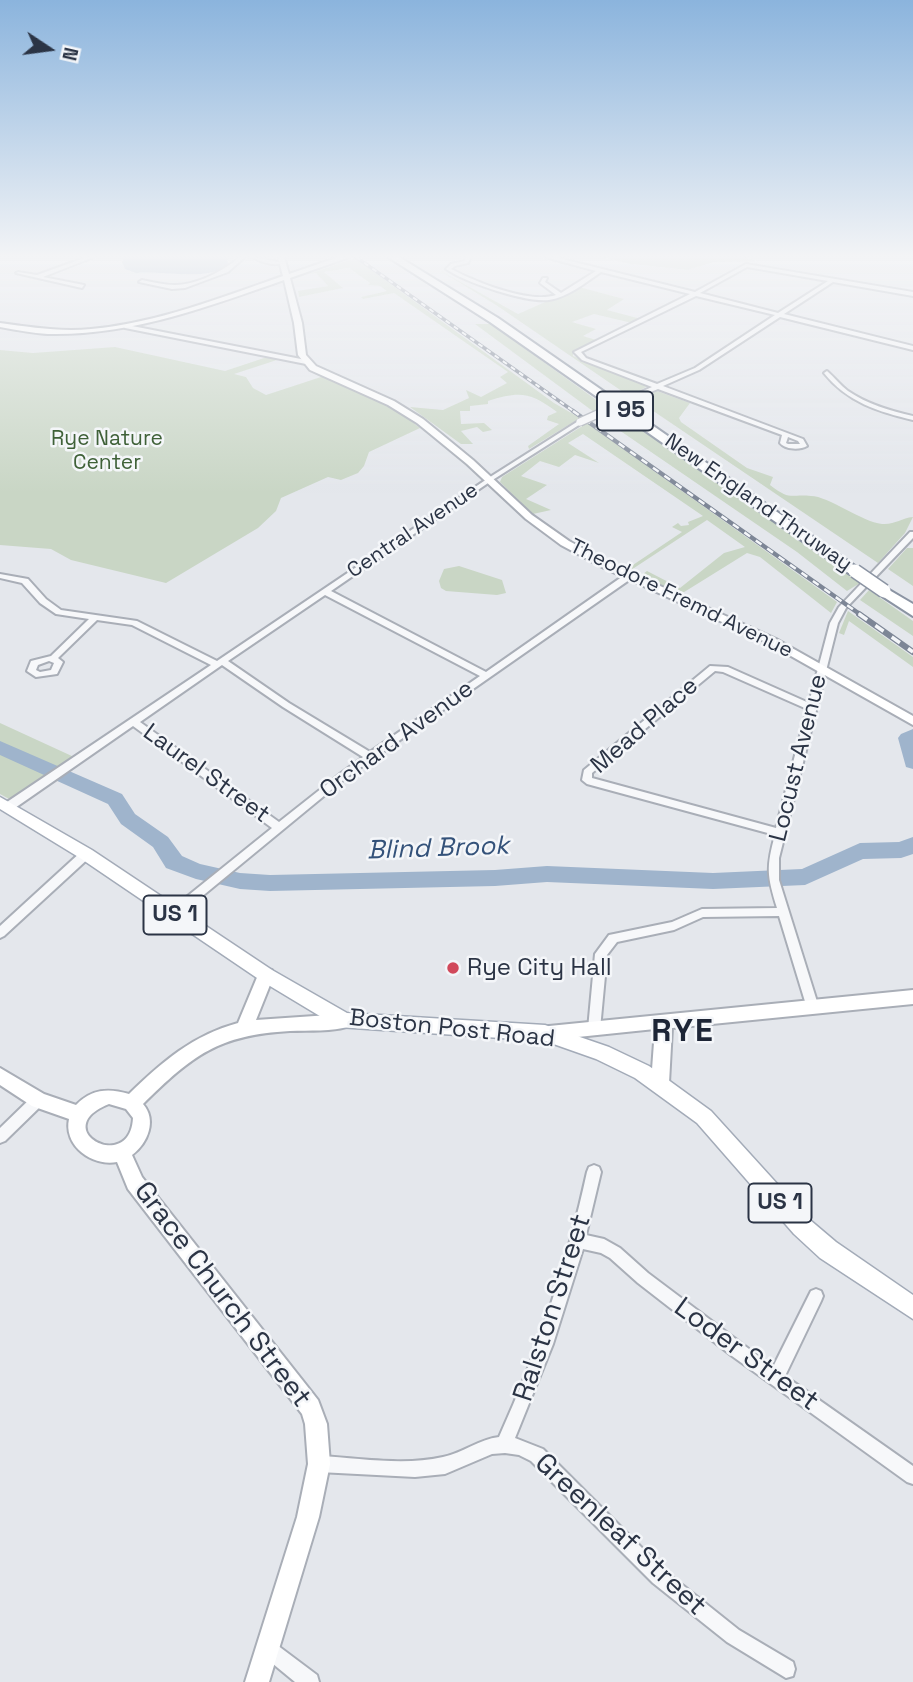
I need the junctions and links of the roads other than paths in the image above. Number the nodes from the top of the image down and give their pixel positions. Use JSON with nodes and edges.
{"nodes":[{"id":1,"x":170,"y":335,"type":"edge"},
{"id":2,"x":299,"y":335,"type":"edge"},
{"id":3,"x":517,"y":335,"type":"edge"},
{"id":4,"x":531,"y":335,"type":"edge"},
{"id":5,"x":613,"y":335,"type":"edge"},
{"id":6,"x":749,"y":335,"type":"edge"},
{"id":7,"x":863,"y":335,"type":"edge"},
{"id":8,"x":913,"y":348,"type":"edge"},
{"id":9,"x":306,"y":362,"type":"junction"},
{"id":10,"x":827,"y":373,"type":"dead end"},
{"id":11,"x":656,"y":387,"type":"junction"},
{"id":12,"x":913,"y":418,"type":"edge"},
{"id":13,"x":785,"y":435,"type":"dead end"},
{"id":14,"x":489,"y":480,"type":"junction"},
{"id":15,"x":913,"y":534,"type":"edge"},
{"id":16,"x":909,"y":544,"type":"edge"},
{"id":17,"x":860,"y":567,"type":"junction"},
{"id":18,"x":0,"y":576,"type":"edge"},
{"id":19,"x":629,"y":576,"type":"junction"},
{"id":20,"x":888,"y":586,"type":"junction"},
{"id":21,"x":324,"y":591,"type":"junction"},
{"id":22,"x":913,"y":596,"type":"edge"},
{"id":23,"x":913,"y":611,"type":"edge"},
{"id":24,"x":94,"y":618,"type":"junction"},
{"id":25,"x":52,"y":659,"type":"dead end"},
{"id":26,"x":220,"y":662,"type":"junction"},
{"id":27,"x":822,"y":668,"type":"junction"},
{"id":28,"x":487,"y":676,"type":"junction"},
{"id":29,"x":812,"y":708,"type":"junction"},
{"id":30,"x":132,"y":721,"type":"junction"},
{"id":31,"x":913,"y":721,"type":"edge"},
{"id":32,"x":370,"y":757,"type":"junction"},
{"id":33,"x":4,"y":804,"type":"edge"},
{"id":34,"x":280,"y":828,"type":"junction"},
{"id":35,"x":781,"y":833,"type":"junction"},
{"id":36,"x":86,"y":853,"type":"junction"},
{"id":37,"x":783,"y":912,"type":"junction"},
{"id":38,"x":173,"y":914,"type":"junction"},
{"id":39,"x":0,"y":933,"type":"edge"},
{"id":40,"x":266,"y":975,"type":"junction"},
{"id":41,"x":913,"y":998,"type":"edge"},
{"id":42,"x":813,"y":1007,"type":"junction"},
{"id":43,"x":344,"y":1021,"type":"junction"},
{"id":44,"x":664,"y":1023,"type":"junction"},
{"id":45,"x":244,"y":1030,"type":"junction"},
{"id":46,"x":594,"y":1030,"type":"junction"},
{"id":47,"x":545,"y":1033,"type":"junction"},
{"id":48,"x":0,"y":1076,"type":"edge"},
{"id":49,"x":660,"y":1083,"type":"junction"},
{"id":50,"x":38,"y":1100,"type":"junction"},
{"id":51,"x":132,"y":1103,"type":"junction"},
{"id":52,"x":77,"y":1114,"type":"junction"},
{"id":53,"x":0,"y":1137,"type":"edge"},
{"id":54,"x":122,"y":1152,"type":"junction"},
{"id":55,"x":594,"y":1172,"type":"dead end"},
{"id":56,"x":578,"y":1241,"type":"junction"},
{"id":57,"x":816,"y":1296,"type":"dead end"},
{"id":58,"x":913,"y":1308,"type":"edge"},
{"id":59,"x":776,"y":1377,"type":"junction"},
{"id":60,"x":505,"y":1442,"type":"junction"},
{"id":61,"x":319,"y":1464,"type":"junction"},
{"id":62,"x":913,"y":1476,"type":"edge"},
{"id":63,"x":267,"y":1648,"type":"junction"},
{"id":64,"x":786,"y":1669,"type":"dead end"},
{"id":65,"x":257,"y":1682,"type":"edge"},
{"id":66,"x":310,"y":1682,"type":"edge"}],
"edges":[{"from":1,"to":9,"type":"street"},
{"from":2,"to":9,"type":"street"},
{"from":3,"to":17,"type":"highway","name":"New England Thruway","number":"I 95"},
{"from":4,"to":17,"type":"highway","name":"New England Thruway","number":"I 95"},
{"from":5,"to":11,"type":"street"},
{"from":6,"to":11,"type":"street","name":"Central Avenue"},
{"from":7,"to":8,"type":"street"},
{"from":9,"to":14,"type":"street","name":"Theodore Fremd Avenue"},
{"from":10,"to":12,"type":"street"},
{"from":11,"to":13,"type":"street"},
{"from":11,"to":14,"type":"street","name":"Central Avenue","bridge":true},
{"from":14,"to":19,"type":"street","name":"Theodore Fremd Avenue"},
{"from":14,"to":21,"type":"street","name":"Central Avenue"},
{"from":15,"to":16,"type":"street","name":"Locust Avenue"},
{"from":16,"to":27,"type":"street","name":"Locust Avenue"},
{"from":17,"to":20,"type":"highway","name":"New England Thruway","number":"I 95","bridge":true},
{"from":18,"to":24,"type":"street"},
{"from":19,"to":27,"type":"street","name":"Theodore Fremd Avenue"},
{"from":19,"to":28,"type":"street","name":"Orchard Avenue"},
{"from":20,"to":22,"type":"highway","name":"New England Thruway","number":"I 95"},
{"from":20,"to":23,"type":"highway","name":"New England Thruway","number":"I 95"},
{"from":21,"to":26,"type":"street","name":"Central Avenue"},
{"from":21,"to":28,"type":"street"},
{"from":24,"to":25,"type":"street"},
{"from":24,"to":26,"type":"street"},
{"from":26,"to":30,"type":"street","name":"Central Avenue"},
{"from":26,"to":32,"type":"street"},
{"from":27,"to":29,"type":"street","name":"Locust Avenue"},
{"from":27,"to":31,"type":"street","name":"Theodore Fremd Avenue"},
{"from":28,"to":32,"type":"street","name":"Orchard Avenue"},
{"from":29,"to":35,"type":"street","name":"Locust Avenue"},
{"from":29,"to":35,"type":"street","name":"Mead Place"},
{"from":30,"to":33,"type":"street","name":"Central Avenue"},
{"from":30,"to":34,"type":"street","name":"Laurel Street"},
{"from":32,"to":34,"type":"street","name":"Orchard Avenue"},
{"from":33,"to":36,"type":"main road","name":"Boston Post Road","number":"US 1"},
{"from":34,"to":38,"type":"street","name":"Orchard Avenue"},
{"from":35,"to":37,"type":"street","name":"Locust Avenue"},
{"from":36,"to":38,"type":"main road","name":"Boston Post Road","number":"US 1"},
{"from":36,"to":39,"type":"street"},
{"from":37,"to":42,"type":"street","name":"Locust Avenue"},
{"from":37,"to":46,"type":"street"},
{"from":38,"to":40,"type":"main road","name":"Boston Post Road","number":"US 1"},
{"from":40,"to":43,"type":"main road","name":"Boston Post Road","number":"US 1"},
{"from":40,"to":45,"type":"street"},
{"from":41,"to":42,"type":"street"},
{"from":42,"to":44,"type":"street"},
{"from":43,"to":45,"type":"street"},
{"from":43,"to":47,"type":"main road","name":"Boston Post Road","number":"US 1"},
{"from":44,"to":46,"type":"street"},
{"from":44,"to":49,"type":"street"},
{"from":45,"to":51,"type":"street"},
{"from":46,"to":47,"type":"street"},
{"from":47,"to":49,"type":"main road","name":"Boston Post Road","number":"US 1"},
{"from":48,"to":50,"type":"street"},
{"from":49,"to":58,"type":"main road","name":"Boston Post Road","number":"US 1"},
{"from":50,"to":52,"type":"street"},
{"from":50,"to":53,"type":"street"},
{"from":51,"to":52,"type":"street"},
{"from":51,"to":54,"type":"street"},
{"from":52,"to":54,"type":"street"},
{"from":54,"to":61,"type":"street","name":"Grace Church Street"},
{"from":55,"to":56,"type":"street","name":"Ralston Street"},
{"from":56,"to":59,"type":"street","name":"Loder Street"},
{"from":56,"to":60,"type":"street","name":"Ralston Street"},
{"from":57,"to":59,"type":"street"},
{"from":59,"to":62,"type":"street","name":"Loder Street"},
{"from":60,"to":61,"type":"street","name":"Greenleaf Street"},
{"from":60,"to":64,"type":"street","name":"Greenleaf Street"},
{"from":61,"to":63,"type":"street","name":"Grace Church Street"},
{"from":63,"to":65,"type":"street","name":"Grace Church Street"},
{"from":63,"to":66,"type":"street"}]}
